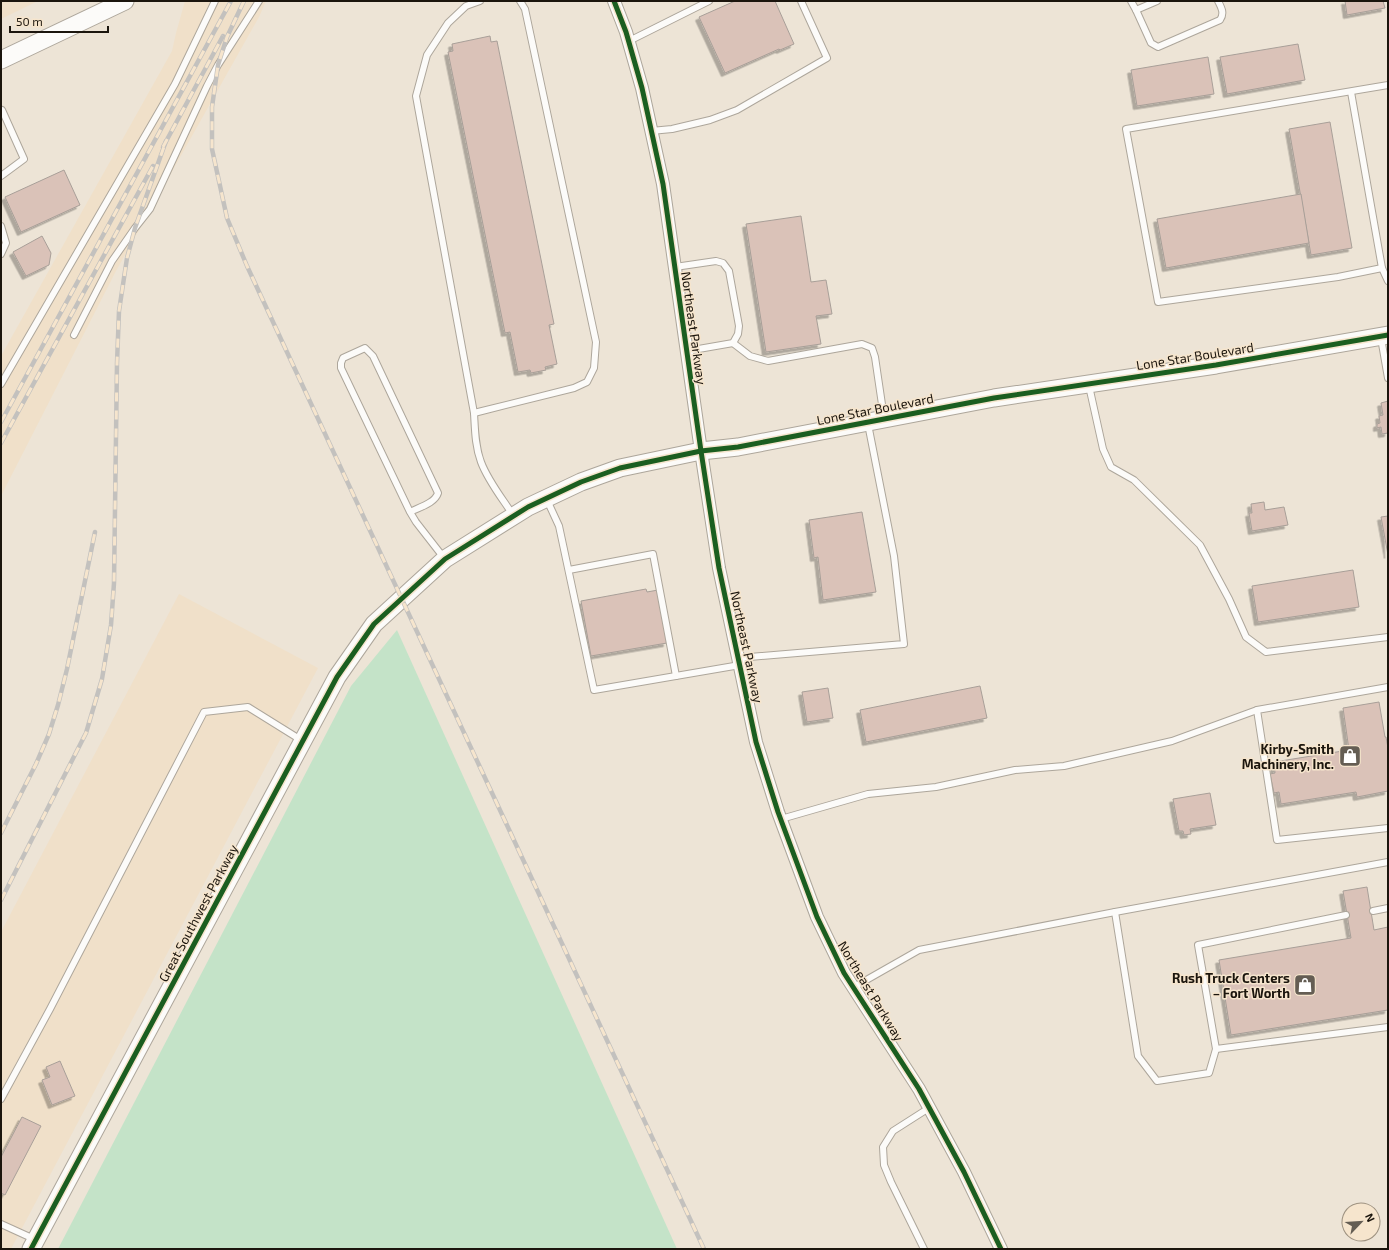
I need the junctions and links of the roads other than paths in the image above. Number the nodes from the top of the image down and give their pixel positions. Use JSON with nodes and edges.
{"nodes":[{"id":1,"x":125,"y":1,"type":"edge"},
{"id":2,"x":214,"y":1,"type":"edge"},
{"id":3,"x":259,"y":1,"type":"edge"},
{"id":4,"x":480,"y":1,"type":"edge"},
{"id":5,"x":520,"y":1,"type":"edge"},
{"id":6,"x":614,"y":1,"type":"edge"},
{"id":7,"x":709,"y":1,"type":"edge"},
{"id":8,"x":801,"y":1,"type":"edge"},
{"id":9,"x":1132,"y":1,"type":"edge"},
{"id":10,"x":1157,"y":1,"type":"edge"},
{"id":11,"x":1218,"y":1,"type":"edge"},
{"id":12,"x":1136,"y":10,"type":"junction"},
{"id":13,"x":629,"y":41,"type":"junction"},
{"id":14,"x":1,"y":60,"type":"edge"},
{"id":15,"x":1388,"y":85,"type":"edge"},
{"id":16,"x":1351,"y":92,"type":"junction"},
{"id":17,"x":1,"y":110,"type":"edge"},
{"id":18,"x":651,"y":131,"type":"junction"},
{"id":19,"x":1,"y":176,"type":"edge"},
{"id":20,"x":1,"y":226,"type":"edge"},
{"id":21,"x":1,"y":254,"type":"edge"},
{"id":22,"x":675,"y":267,"type":"junction"},
{"id":23,"x":1382,"y":268,"type":"junction"},
{"id":24,"x":1388,"y":281,"type":"edge"},
{"id":25,"x":74,"y":335,"type":"dead end"},
{"id":26,"x":1384,"y":336,"type":"edge"},
{"id":27,"x":732,"y":343,"type":"junction"},
{"id":28,"x":687,"y":352,"type":"junction"},
{"id":29,"x":1388,"y":378,"type":"edge"},
{"id":30,"x":1,"y":384,"type":"edge"},
{"id":31,"x":1089,"y":384,"type":"junction"},
{"id":32,"x":474,"y":412,"type":"junction"},
{"id":33,"x":884,"y":419,"type":"junction"},
{"id":34,"x":868,"y":422,"type":"junction"},
{"id":35,"x":701,"y":451,"type":"junction"},
{"id":36,"x":546,"y":499,"type":"junction"},
{"id":37,"x":410,"y":512,"type":"junction"},
{"id":38,"x":514,"y":516,"type":"junction"},
{"id":39,"x":445,"y":559,"type":"junction"},
{"id":40,"x":569,"y":570,"type":"junction"},
{"id":41,"x":402,"y":599,"type":"joint"},
{"id":42,"x":1388,"y":638,"type":"edge"},
{"id":43,"x":739,"y":662,"type":"junction"},
{"id":44,"x":676,"y":676,"type":"junction"},
{"id":45,"x":1388,"y":687,"type":"edge"},
{"id":46,"x":1257,"y":710,"type":"junction"},
{"id":47,"x":303,"y":741,"type":"junction"},
{"id":48,"x":781,"y":819,"type":"junction"},
{"id":49,"x":1388,"y":828,"type":"edge"},
{"id":50,"x":1388,"y":862,"type":"edge"},
{"id":51,"x":1388,"y":908,"type":"edge"},
{"id":52,"x":1373,"y":911,"type":"dead end"},
{"id":53,"x":1115,"y":912,"type":"junction"},
{"id":54,"x":1346,"y":915,"type":"dead end"},
{"id":55,"x":854,"y":987,"type":"junction"},
{"id":56,"x":1388,"y":1028,"type":"edge"},
{"id":57,"x":1216,"y":1049,"type":"junction"},
{"id":58,"x":1,"y":1099,"type":"edge"},
{"id":59,"x":929,"y":1108,"type":"junction"},
{"id":60,"x":1,"y":1224,"type":"edge"},
{"id":61,"x":34,"y":1244,"type":"edge"},
{"id":62,"x":924,"y":1249,"type":"edge"},
{"id":63,"x":1001,"y":1249,"type":"edge"}],
"edges":[{"from":1,"to":14,"type":"street"},
{"from":2,"to":30,"type":"lane"},
{"from":3,"to":25,"type":"lane"},
{"from":4,"to":32,"type":"lane"},
{"from":5,"to":32,"type":"lane"},
{"from":6,"to":13,"type":"street","name":"Northeast Parkway"},
{"from":7,"to":13,"type":"lane"},
{"from":8,"to":18,"type":"lane"},
{"from":9,"to":12,"type":"lane"},
{"from":10,"to":12,"type":"lane"},
{"from":11,"to":12,"type":"lane"},
{"from":13,"to":18,"type":"street","name":"Northeast Parkway"},
{"from":15,"to":16,"type":"lane"},
{"from":16,"to":23,"type":"lane"},
{"from":16,"to":23,"type":"lane"},
{"from":17,"to":19,"type":"lane"},
{"from":18,"to":22,"type":"street","name":"Northeast Parkway"},
{"from":20,"to":21,"type":"lane"},
{"from":22,"to":27,"type":"lane"},
{"from":22,"to":28,"type":"street","name":"Northeast Parkway"},
{"from":23,"to":24,"type":"lane"},
{"from":26,"to":29,"type":"lane"},
{"from":26,"to":31,"type":"street","name":"Lone Star Boulevard"},
{"from":27,"to":28,"type":"lane"},
{"from":27,"to":33,"type":"lane"},
{"from":28,"to":35,"type":"street","name":"Northeast Parkway"},
{"from":31,"to":33,"type":"street","name":"Lone Star Boulevard"},
{"from":31,"to":42,"type":"lane"},
{"from":32,"to":38,"type":"lane"},
{"from":33,"to":34,"type":"street","name":"Lone Star Boulevard"},
{"from":34,"to":35,"type":"street","name":"Lone Star Boulevard"},
{"from":34,"to":43,"type":"lane"},
{"from":35,"to":36,"type":"street","name":"Lone Star Boulevard"},
{"from":35,"to":43,"type":"street","name":"Northeast Parkway"},
{"from":36,"to":38,"type":"street","name":"Lone Star Boulevard"},
{"from":36,"to":40,"type":"lane"},
{"from":37,"to":37,"type":"lane"},
{"from":37,"to":39,"type":"lane"},
{"from":38,"to":39,"type":"street","name":"Lone Star Boulevard"},
{"from":39,"to":41,"type":"street","name":"Lone Star Boulevard"},
{"from":40,"to":44,"type":"lane"},
{"from":40,"to":44,"type":"lane"},
{"from":41,"to":47,"type":"street","name":"Great Southwest Parkway"},
{"from":43,"to":44,"type":"lane"},
{"from":43,"to":48,"type":"street","name":"Northeast Parkway"},
{"from":45,"to":46,"type":"lane"},
{"from":46,"to":48,"type":"lane"},
{"from":46,"to":49,"type":"lane"},
{"from":47,"to":58,"type":"lane"},
{"from":47,"to":61,"type":"street","name":"Great Southwest Parkway"},
{"from":48,"to":55,"type":"street","name":"Northeast Parkway"},
{"from":50,"to":53,"type":"lane"},
{"from":51,"to":52,"type":"lane"},
{"from":53,"to":55,"type":"lane"},
{"from":53,"to":57,"type":"lane"},
{"from":54,"to":57,"type":"lane"},
{"from":55,"to":59,"type":"street","name":"Northeast Parkway"},
{"from":56,"to":57,"type":"lane"},
{"from":59,"to":62,"type":"lane"},
{"from":59,"to":63,"type":"street","name":"Northeast Parkway"},
{"from":60,"to":61,"type":"lane"}]}
